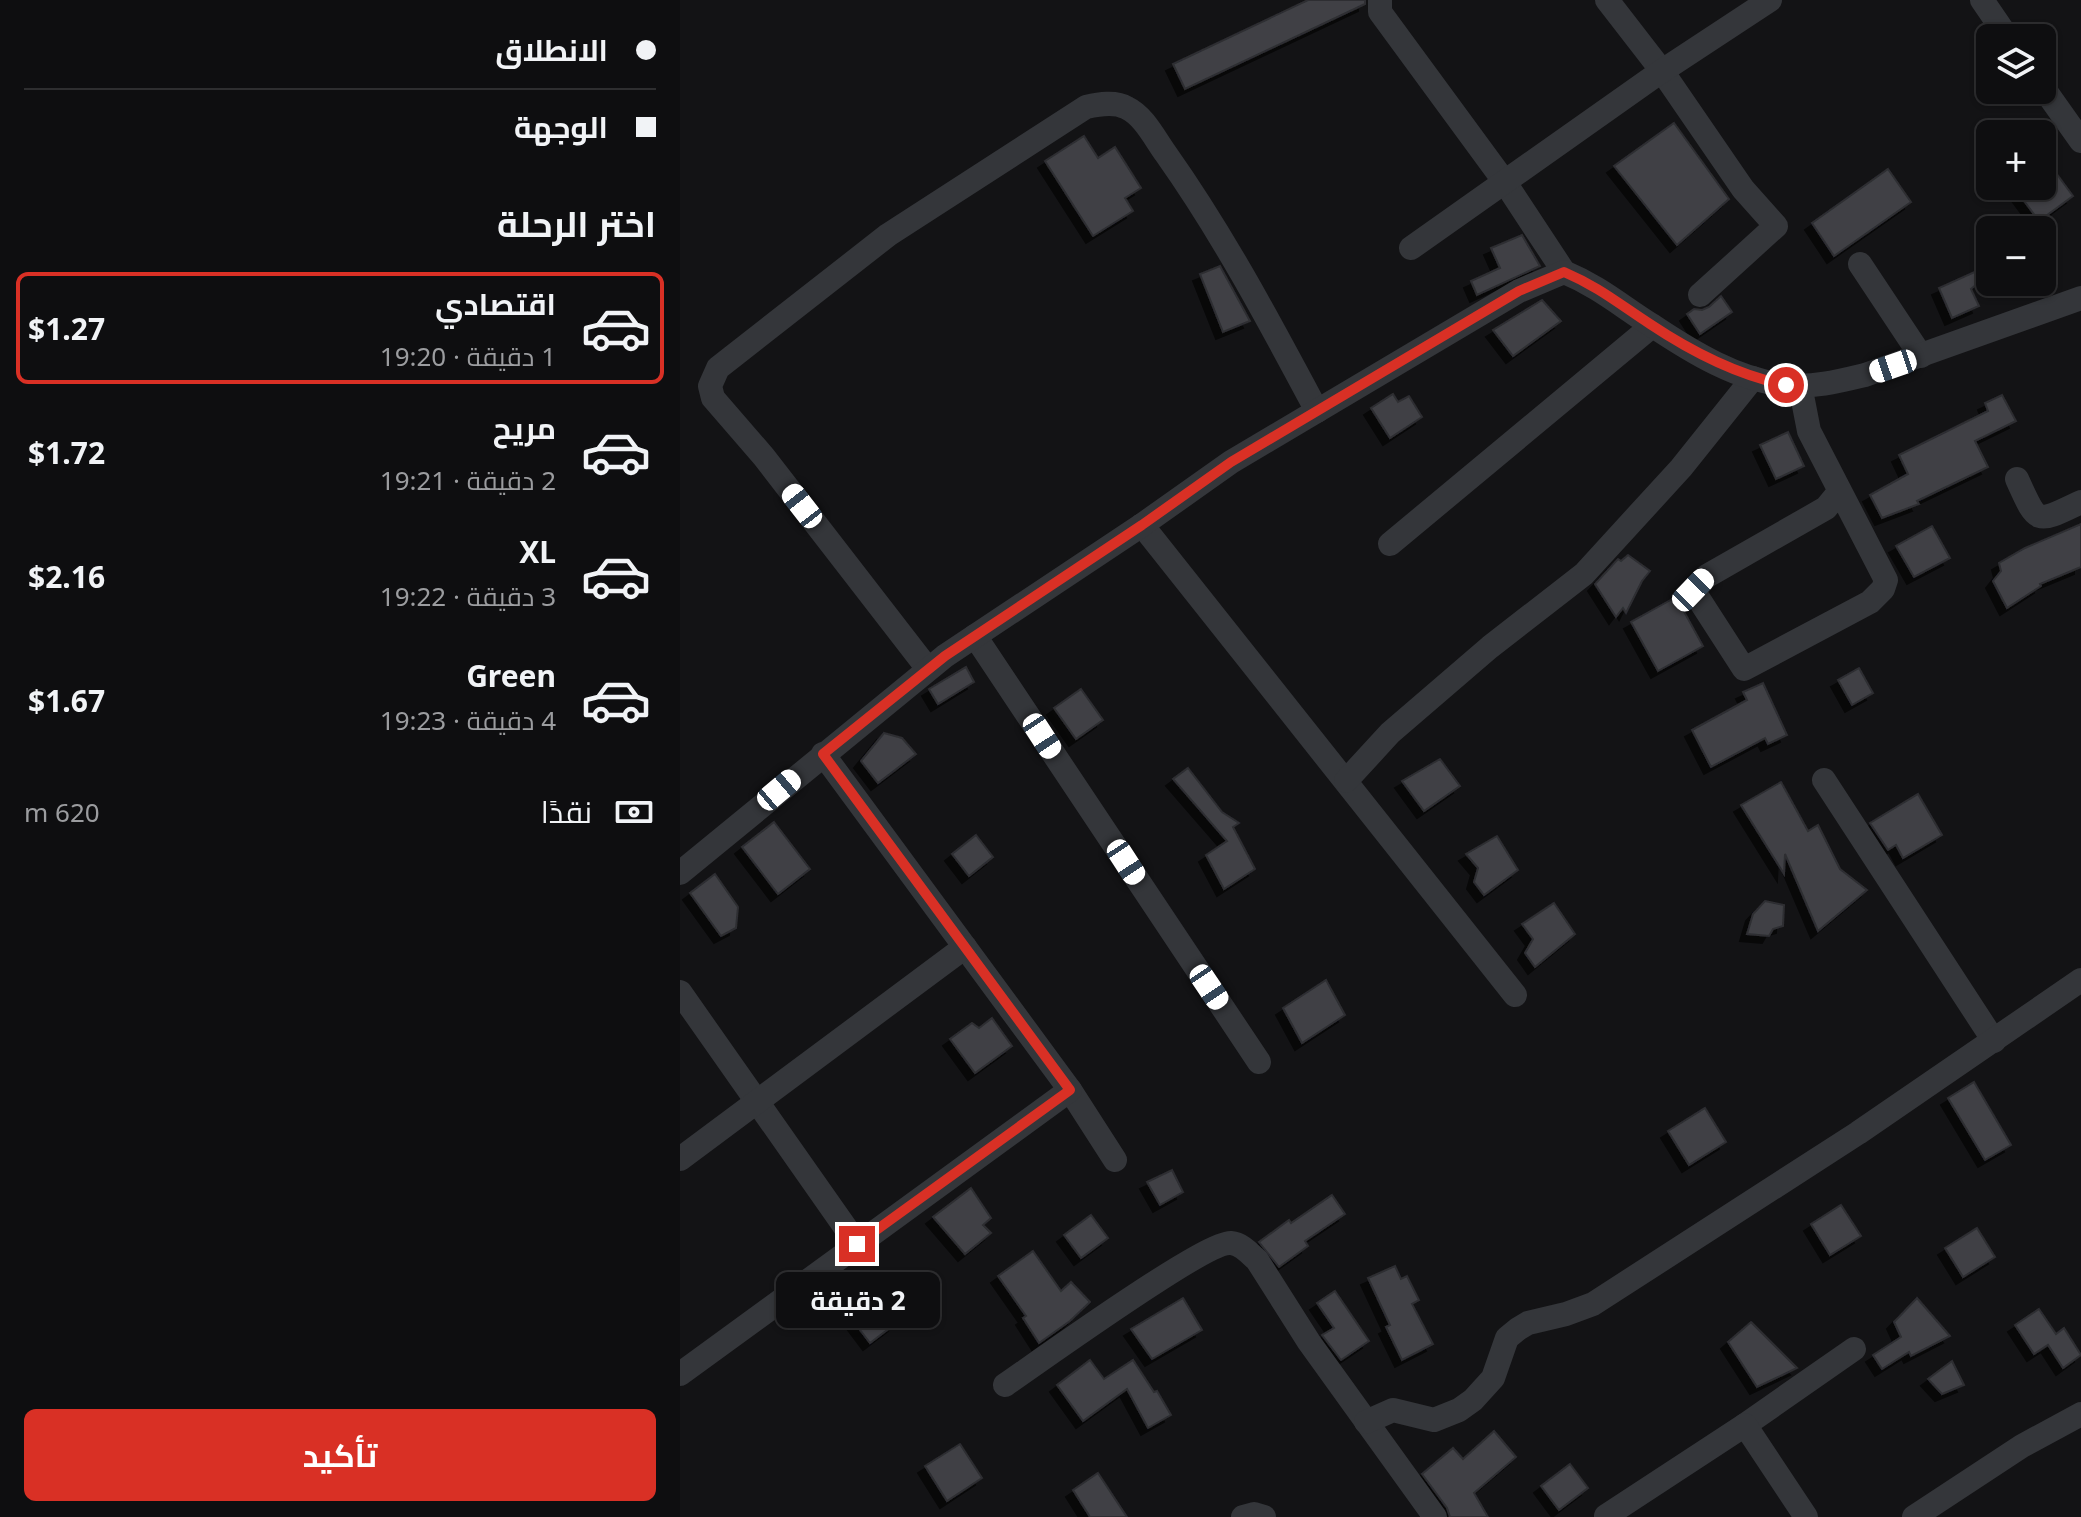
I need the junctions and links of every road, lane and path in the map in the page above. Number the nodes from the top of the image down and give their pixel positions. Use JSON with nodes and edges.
{"nodes":[{"id":1,"x":1380,"y":0,"type":"edge"},
{"id":2,"x":1607,"y":0,"type":"edge"},
{"id":3,"x":1770,"y":0,"type":"edge"},
{"id":4,"x":1982,"y":0,"type":"edge"},
{"id":5,"x":1998,"y":24,"type":"edge"},
{"id":6,"x":1662,"y":71,"type":"junction"},
{"id":7,"x":2056,"y":104,"type":"edge"},
{"id":8,"x":2080,"y":136,"type":"edge"},
{"id":9,"x":1504,"y":181,"type":"junction"},
{"id":10,"x":1411,"y":248,"type":"dead end"},
{"id":11,"x":1860,"y":264,"type":"dead end"},
{"id":12,"x":1564,"y":272,"type":"junction"},
{"id":13,"x":1700,"y":295,"type":"dead end"},
{"id":14,"x":2081,"y":298,"type":"edge"},
{"id":15,"x":1652,"y":326,"type":"junction"},
{"id":16,"x":1921,"y":356,"type":"junction"},
{"id":17,"x":1753,"y":378,"type":"junction"},
{"id":18,"x":1800,"y":385,"type":"junction"},
{"id":19,"x":1317,"y":411,"type":"junction"},
{"id":20,"x":2017,"y":479,"type":"dead end"},
{"id":21,"x":1840,"y":491,"type":"junction"},
{"id":22,"x":2081,"y":502,"type":"edge"},
{"id":23,"x":1142,"y":525,"type":"junction"},
{"id":24,"x":1390,"y":544,"type":"dead end"},
{"id":25,"x":975,"y":636,"type":"junction"},
{"id":26,"x":928,"y":669,"type":"junction"},
{"id":27,"x":823,"y":754,"type":"junction"},
{"id":28,"x":1824,"y":780,"type":"dead end"},
{"id":29,"x":1346,"y":781,"type":"junction"},
{"id":30,"x":680,"y":873,"type":"edge"},
{"id":31,"x":965,"y":947,"type":"junction"},
{"id":32,"x":2081,"y":980,"type":"edge"},
{"id":33,"x":680,"y":992,"type":"edge"},
{"id":34,"x":1515,"y":995,"type":"dead end"},
{"id":35,"x":1994,"y":1041,"type":"junction"},
{"id":36,"x":1259,"y":1062,"type":"dead end"},
{"id":37,"x":1070,"y":1090,"type":"junction"},
{"id":38,"x":758,"y":1101,"type":"junction"},
{"id":39,"x":680,"y":1159,"type":"edge"},
{"id":40,"x":1115,"y":1160,"type":"dead end"},
{"id":41,"x":857,"y":1244,"type":"junction"},
{"id":42,"x":1854,"y":1349,"type":"dead end"},
{"id":43,"x":680,"y":1374,"type":"edge"},
{"id":44,"x":1005,"y":1385,"type":"dead end"},
{"id":45,"x":2081,"y":1414,"type":"edge"},
{"id":46,"x":1366,"y":1422,"type":"junction"},
{"id":47,"x":1745,"y":1425,"type":"junction"},
{"id":48,"x":1606,"y":1516,"type":"edge"},
{"id":49,"x":1243,"y":1517,"type":"edge"},
{"id":50,"x":1264,"y":1517,"type":"edge"},
{"id":51,"x":1435,"y":1517,"type":"edge"},
{"id":52,"x":1806,"y":1517,"type":"edge"},
{"id":53,"x":1914,"y":1517,"type":"edge"}],
"edges":[{"from":1,"to":9,"type":"street"},
{"from":2,"to":6,"type":"street"},
{"from":3,"to":6,"type":"street"},
{"from":4,"to":5,"type":"street"},
{"from":6,"to":9,"type":"street"},
{"from":6,"to":13,"type":"street"},
{"from":7,"to":8,"type":"street"},
{"from":9,"to":10,"type":"street"},
{"from":9,"to":12,"type":"street"},
{"from":11,"to":16,"type":"street"},
{"from":12,"to":15,"type":"street"},
{"from":12,"to":19,"type":"street"},
{"from":14,"to":16,"type":"street"},
{"from":15,"to":17,"type":"street"},
{"from":15,"to":24,"type":"street"},
{"from":16,"to":18,"type":"street"},
{"from":17,"to":18,"type":"street"},
{"from":17,"to":29,"type":"street"},
{"from":18,"to":21,"type":"street"},
{"from":19,"to":23,"type":"street"},
{"from":19,"to":26,"type":"street"},
{"from":20,"to":22,"type":"street"},
{"from":21,"to":21,"type":"street"},
{"from":23,"to":25,"type":"street"},
{"from":23,"to":29,"type":"street"},
{"from":25,"to":26,"type":"street"},
{"from":25,"to":36,"type":"street"},
{"from":26,"to":27,"type":"street"},
{"from":27,"to":30,"type":"street"},
{"from":27,"to":31,"type":"street"},
{"from":28,"to":35,"type":"street"},
{"from":29,"to":34,"type":"street"},
{"from":31,"to":37,"type":"street"},
{"from":31,"to":38,"type":"street"},
{"from":32,"to":35,"type":"street"},
{"from":33,"to":38,"type":"street"},
{"from":35,"to":46,"type":"street"},
{"from":37,"to":40,"type":"street"},
{"from":37,"to":41,"type":"street"},
{"from":38,"to":39,"type":"street"},
{"from":38,"to":41,"type":"street"},
{"from":41,"to":43,"type":"street"},
{"from":42,"to":47,"type":"street"},
{"from":44,"to":46,"type":"street"},
{"from":45,"to":53,"type":"street"},
{"from":46,"to":51,"type":"street"},
{"from":47,"to":48,"type":"street"},
{"from":47,"to":52,"type":"street"},
{"from":49,"to":50,"type":"street"}]}
